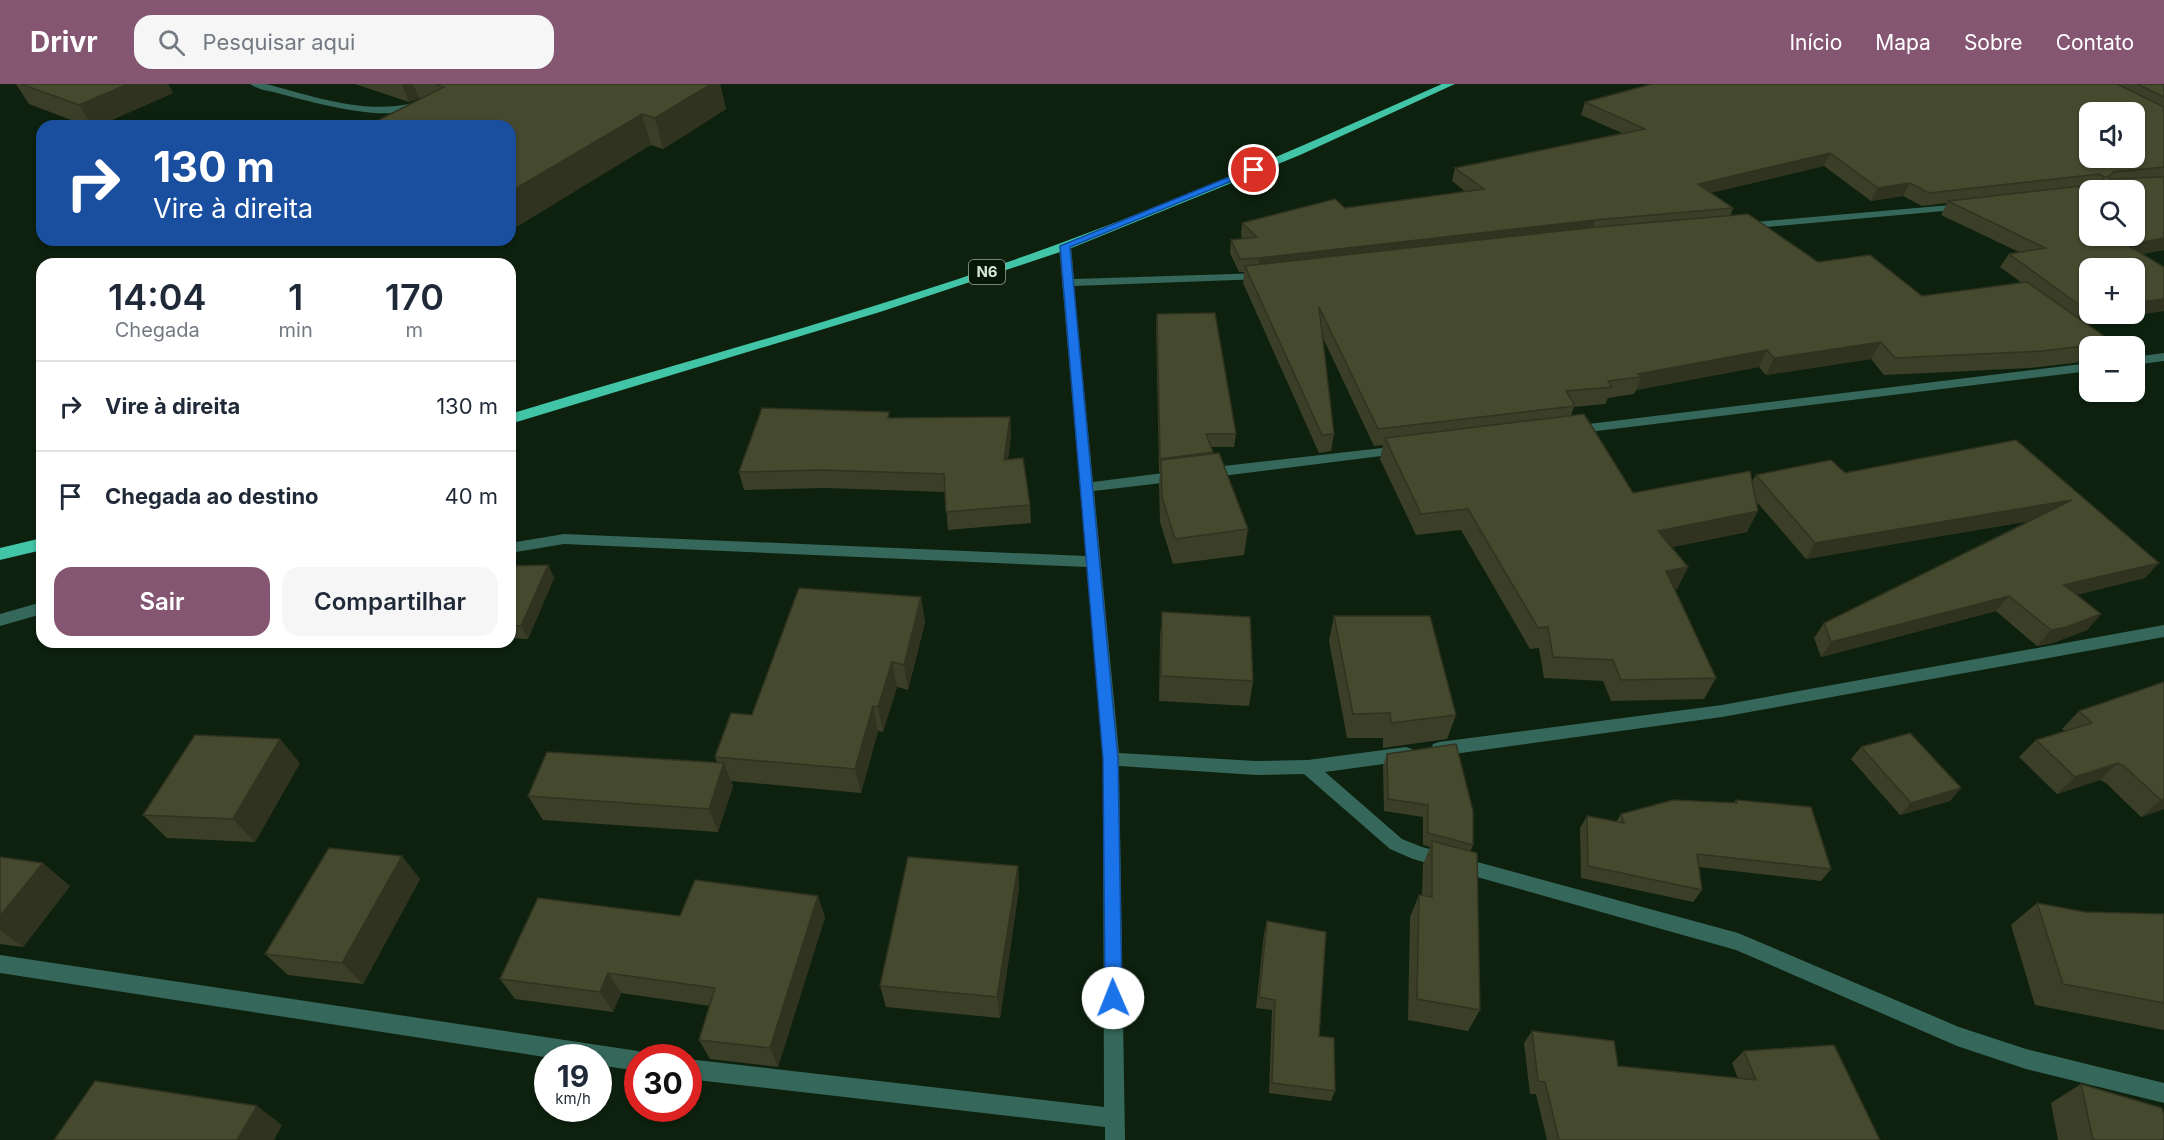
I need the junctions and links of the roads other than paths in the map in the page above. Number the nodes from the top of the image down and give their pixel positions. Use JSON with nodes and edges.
{"nodes":[{"id":1,"x":255,"y":84,"type":"edge"},
{"id":2,"x":1450,"y":84,"type":"edge"},
{"id":3,"x":420,"y":104,"type":"edge"},
{"id":4,"x":1977,"y":205,"type":"edge"},
{"id":5,"x":1729,"y":227,"type":"edge"},
{"id":6,"x":1065,"y":246,"type":"junction"},
{"id":7,"x":1270,"y":276,"type":"edge"},
{"id":8,"x":1069,"y":283,"type":"junction"},
{"id":9,"x":2164,"y":357,"type":"edge"},
{"id":10,"x":2145,"y":360,"type":"edge"},
{"id":11,"x":2079,"y":369,"type":"edge"},
{"id":12,"x":516,"y":417,"type":"edge"},
{"id":13,"x":1560,"y":431,"type":"edge"},
{"id":14,"x":1418,"y":448,"type":"edge"},
{"id":15,"x":1087,"y":487,"type":"junction"},
{"id":16,"x":36,"y":545,"type":"edge"},
{"id":17,"x":516,"y":547,"type":"edge"},
{"id":18,"x":0,"y":554,"type":"edge"},
{"id":19,"x":1094,"y":562,"type":"junction"},
{"id":20,"x":36,"y":610,"type":"edge"},
{"id":21,"x":0,"y":620,"type":"edge"},
{"id":22,"x":2164,"y":631,"type":"edge"},
{"id":23,"x":1111,"y":759,"type":"junction"},
{"id":24,"x":1308,"y":767,"type":"junction"},
{"id":25,"x":0,"y":964,"type":"edge"},
{"id":26,"x":624,"y":1059,"type":"edge"},
{"id":27,"x":702,"y":1071,"type":"edge"},
{"id":28,"x":2164,"y":1093,"type":"edge"},
{"id":29,"x":1115,"y":1118,"type":"junction"},
{"id":30,"x":1115,"y":1140,"type":"edge"}],
"edges":[{"from":1,"to":3,"type":"street"},
{"from":2,"to":6,"type":"highway","number":"N6"},
{"from":4,"to":5,"type":"street"},
{"from":6,"to":8,"type":"street"},
{"from":6,"to":12,"type":"highway","number":"N6"},
{"from":7,"to":8,"type":"street"},
{"from":8,"to":15,"type":"street"},
{"from":9,"to":10,"type":"street"},
{"from":11,"to":13,"type":"street"},
{"from":14,"to":15,"type":"street"},
{"from":15,"to":19,"type":"street"},
{"from":16,"to":18,"type":"highway"},
{"from":17,"to":19,"type":"street"},
{"from":19,"to":23,"type":"street"},
{"from":20,"to":21,"type":"street"},
{"from":22,"to":24,"type":"street"},
{"from":23,"to":24,"type":"street"},
{"from":23,"to":29,"type":"street"},
{"from":24,"to":28,"type":"street"},
{"from":25,"to":26,"type":"street"},
{"from":27,"to":29,"type":"street"},
{"from":29,"to":30,"type":"street"}]}
